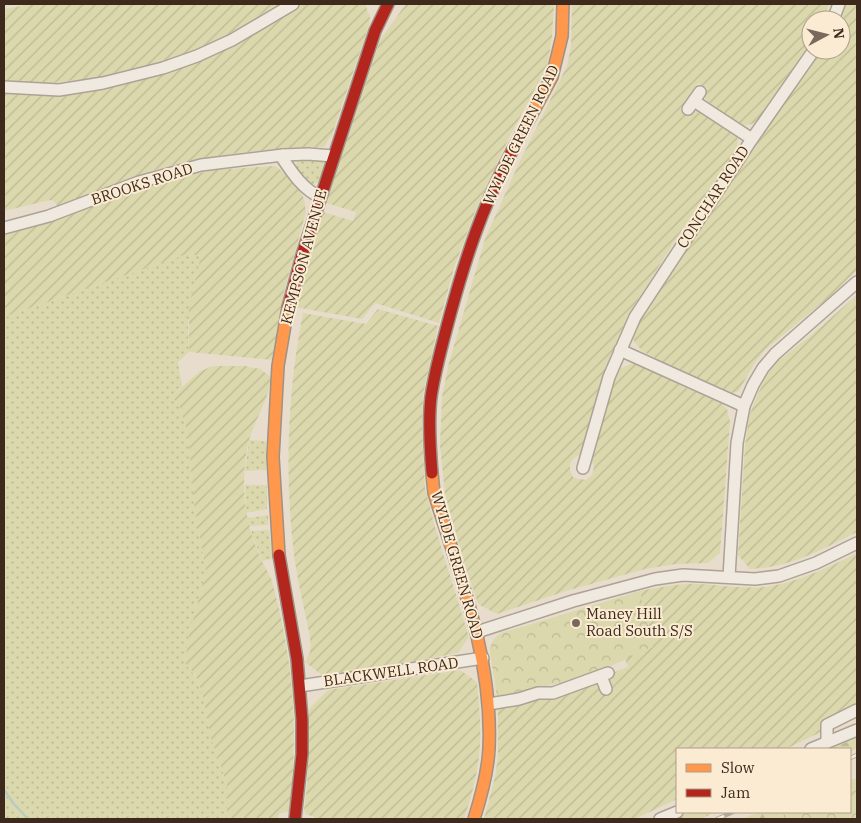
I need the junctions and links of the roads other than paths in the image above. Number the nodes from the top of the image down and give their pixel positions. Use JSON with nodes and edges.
{"nodes":[{"id":1,"x":293,"y":4,"type":"edge"},
{"id":2,"x":388,"y":4,"type":"edge"},
{"id":3,"x":563,"y":4,"type":"edge"},
{"id":4,"x":807,"y":60,"type":"edge"},
{"id":5,"x":4,"y":87,"type":"edge"},
{"id":6,"x":694,"y":101,"type":"dead end"},
{"id":7,"x":752,"y":139,"type":"junction"},
{"id":8,"x":283,"y":155,"type":"junction"},
{"id":9,"x":333,"y":156,"type":"junction"},
{"id":10,"x":320,"y":196,"type":"junction"},
{"id":11,"x":4,"y":228,"type":"edge"},
{"id":12,"x":857,"y":282,"type":"edge"},
{"id":13,"x":620,"y":350,"type":"junction"},
{"id":14,"x":744,"y":406,"type":"junction"},
{"id":15,"x":583,"y":468,"type":"dead end"},
{"id":16,"x":857,"y":543,"type":"edge"},
{"id":17,"x":729,"y":577,"type":"junction"},
{"id":18,"x":477,"y":632,"type":"junction"},
{"id":19,"x":483,"y":658,"type":"junction"},
{"id":20,"x":300,"y":686,"type":"junction"},
{"id":21,"x":606,"y":689,"type":"dead end"},
{"id":22,"x":489,"y":704,"type":"junction"},
{"id":23,"x":857,"y":710,"type":"edge"},
{"id":24,"x":857,"y":730,"type":"edge"},
{"id":25,"x":827,"y":741,"type":"junction"},
{"id":26,"x":812,"y":748,"type":"edge"},
{"id":27,"x":676,"y":812,"type":"edge"},
{"id":28,"x":295,"y":819,"type":"edge"},
{"id":29,"x":474,"y":819,"type":"edge"},
{"id":30,"x":660,"y":819,"type":"edge"}],
"edges":[{"from":1,"to":5,"type":"street"},
{"from":2,"to":9,"type":"street","name":"KEMPSON AVENUE"},
{"from":3,"to":18,"type":"street","name":"WYLDE GREEN ROAD"},
{"from":4,"to":7,"type":"street","name":"CONCHAR ROAD"},
{"from":6,"to":7,"type":"street"},
{"from":7,"to":13,"type":"street","name":"CONCHAR ROAD"},
{"from":8,"to":9,"type":"street","name":"BROOKS ROAD"},
{"from":8,"to":10,"type":"street"},
{"from":8,"to":11,"type":"street","name":"BROOKS ROAD"},
{"from":9,"to":10,"type":"street","name":"KEMPSON AVENUE"},
{"from":10,"to":20,"type":"street","name":"KEMPSON AVENUE"},
{"from":12,"to":14,"type":"street"},
{"from":13,"to":14,"type":"street"},
{"from":13,"to":15,"type":"street","name":"CONCHAR ROAD"},
{"from":14,"to":17,"type":"street"},
{"from":16,"to":17,"type":"street"},
{"from":17,"to":18,"type":"street"},
{"from":18,"to":19,"type":"street","name":"WYLDE GREEN ROAD"},
{"from":19,"to":20,"type":"street","name":"BLACKWELL ROAD"},
{"from":19,"to":22,"type":"street","name":"WYLDE GREEN ROAD"},
{"from":20,"to":28,"type":"street","name":"KEMPSON AVENUE"},
{"from":21,"to":22,"type":"street"},
{"from":22,"to":29,"type":"street","name":"WYLDE GREEN ROAD"},
{"from":23,"to":25,"type":"street"},
{"from":24,"to":25,"type":"street"},
{"from":25,"to":26,"type":"street"},
{"from":27,"to":30,"type":"street"}]}
